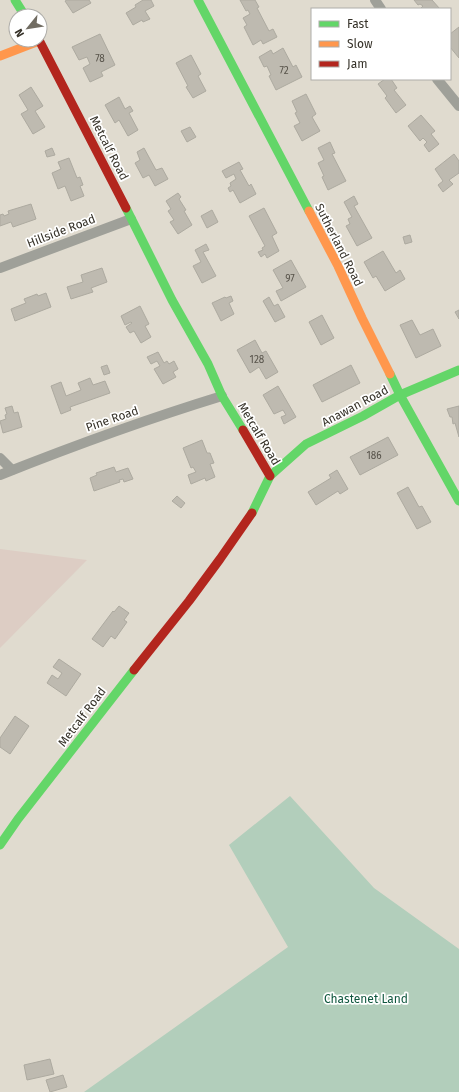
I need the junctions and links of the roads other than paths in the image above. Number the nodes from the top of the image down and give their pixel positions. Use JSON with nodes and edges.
{"nodes":[{"id":1,"x":198,"y":0,"type":"edge"},
{"id":2,"x":20,"y":48,"type":"edge"},
{"id":3,"x":43,"y":48,"type":"edge"},
{"id":4,"x":0,"y":56,"type":"edge"},
{"id":5,"x":438,"y":80,"type":"edge"},
{"id":6,"x":459,"y":106,"type":"edge"},
{"id":7,"x":131,"y":219,"type":"junction"},
{"id":8,"x":0,"y":268,"type":"edge"},
{"id":9,"x":459,"y":370,"type":"edge"},
{"id":10,"x":400,"y":395,"type":"junction"},
{"id":11,"x":222,"y":396,"type":"junction"},
{"id":12,"x":0,"y":458,"type":"edge"},
{"id":13,"x":12,"y":470,"type":"junction"},
{"id":14,"x":0,"y":475,"type":"edge"},
{"id":15,"x":270,"y":476,"type":"junction"},
{"id":16,"x":459,"y":501,"type":"edge"},
{"id":17,"x":0,"y":845,"type":"edge"}],
"edges":[{"from":1,"to":10,"type":"street","name":"Sutherland Road"},
{"from":2,"to":4,"type":"street"},
{"from":3,"to":7,"type":"street","name":"Metcalf Road"},
{"from":5,"to":6,"type":"street"},
{"from":7,"to":8,"type":"street","name":"Hillside Road"},
{"from":7,"to":11,"type":"street","name":"Metcalf Road"},
{"from":9,"to":10,"type":"street","name":"Anawan Road"},
{"from":10,"to":15,"type":"street","name":"Anawan Road"},
{"from":10,"to":16,"type":"street","name":"Sutherland Road"},
{"from":11,"to":13,"type":"street","name":"Pine Road"},
{"from":11,"to":15,"type":"street","name":"Metcalf Road"},
{"from":12,"to":13,"type":"street"},
{"from":13,"to":14,"type":"street","name":"Pine Road"},
{"from":15,"to":17,"type":"street","name":"Metcalf Road"}]}
